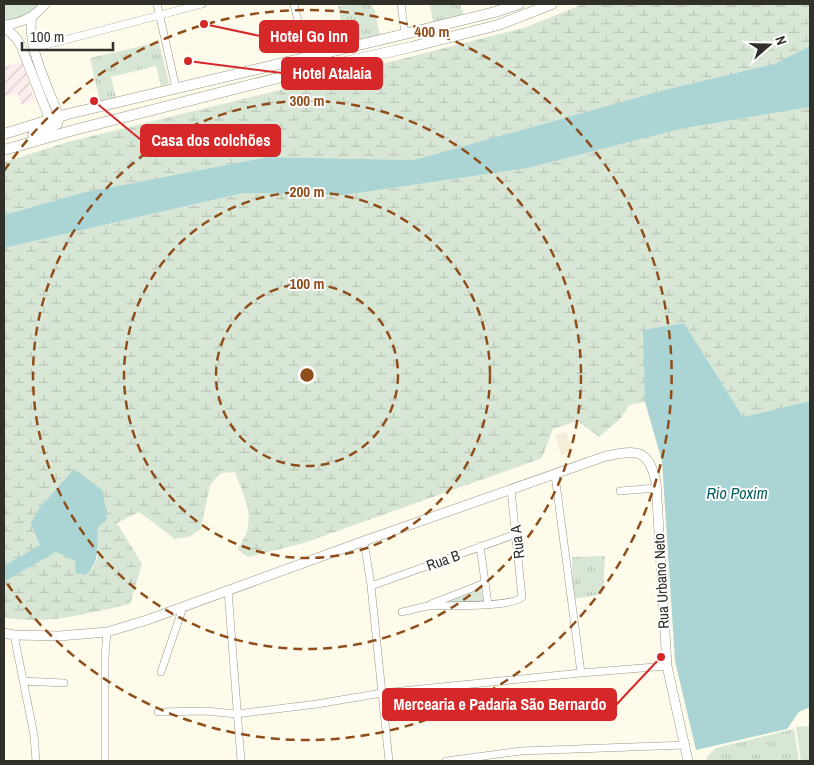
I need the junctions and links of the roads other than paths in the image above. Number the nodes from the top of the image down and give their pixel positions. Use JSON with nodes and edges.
{"nodes":[{"id":1,"x":45,"y":4,"type":"edge"},
{"id":2,"x":157,"y":4,"type":"edge"},
{"id":3,"x":202,"y":4,"type":"edge"},
{"id":4,"x":294,"y":4,"type":"edge"},
{"id":5,"x":401,"y":4,"type":"edge"},
{"id":6,"x":519,"y":4,"type":"edge"},
{"id":7,"x":552,"y":4,"type":"edge"},
{"id":8,"x":494,"y":8,"type":"edge"},
{"id":9,"x":160,"y":15,"type":"junction"},
{"id":10,"x":32,"y":16,"type":"junction"},
{"id":11,"x":4,"y":25,"type":"edge"},
{"id":12,"x":405,"y":34,"type":"junction"},
{"id":13,"x":34,"y":48,"type":"junction"},
{"id":14,"x":307,"y":58,"type":"junction"},
{"id":15,"x":176,"y":88,"type":"junction"},
{"id":16,"x":55,"y":120,"type":"junction"},
{"id":17,"x":74,"y":130,"type":"junction"},
{"id":18,"x":4,"y":134,"type":"edge"},
{"id":19,"x":4,"y":144,"type":"edge"},
{"id":20,"x":4,"y":150,"type":"edge"},
{"id":21,"x":555,"y":475,"type":"junction"},
{"id":22,"x":656,"y":488,"type":"junction"},
{"id":23,"x":511,"y":490,"type":"junction"},
{"id":24,"x":620,"y":491,"type":"dead end"},
{"id":25,"x":516,"y":534,"type":"junction"},
{"id":26,"x":364,"y":541,"type":"junction"},
{"id":27,"x":480,"y":546,"type":"junction"},
{"id":28,"x":484,"y":584,"type":"junction"},
{"id":29,"x":371,"y":586,"type":"junction"},
{"id":30,"x":228,"y":590,"type":"junction"},
{"id":31,"x":488,"y":604,"type":"junction"},
{"id":32,"x":183,"y":606,"type":"junction"},
{"id":33,"x":427,"y":606,"type":"junction"},
{"id":34,"x":402,"y":612,"type":"dead end"},
{"id":35,"x":106,"y":632,"type":"junction"},
{"id":36,"x":4,"y":633,"type":"edge"},
{"id":37,"x":14,"y":635,"type":"junction"},
{"id":38,"x":667,"y":666,"type":"junction"},
{"id":39,"x":161,"y":672,"type":"dead end"},
{"id":40,"x":582,"y":672,"type":"junction"},
{"id":41,"x":23,"y":680,"type":"junction"},
{"id":42,"x":64,"y":683,"type":"dead end"},
{"id":43,"x":382,"y":693,"type":"junction"},
{"id":44,"x":158,"y":712,"type":"dead end"},
{"id":45,"x":236,"y":714,"type":"junction"},
{"id":46,"x":686,"y":745,"type":"junction"},
{"id":47,"x":36,"y":761,"type":"edge"},
{"id":48,"x":105,"y":761,"type":"edge"},
{"id":49,"x":241,"y":761,"type":"edge"},
{"id":50,"x":389,"y":761,"type":"edge"},
{"id":51,"x":446,"y":761,"type":"edge"},
{"id":52,"x":688,"y":761,"type":"edge"}],
"edges":[{"from":1,"to":10,"type":"street"},
{"from":2,"to":9,"type":"street"},
{"from":3,"to":9,"type":"street"},
{"from":4,"to":14,"type":"street"},
{"from":5,"to":12,"type":"street"},
{"from":6,"to":8,"type":"main road"},
{"from":7,"to":17,"type":"main road"},
{"from":8,"to":12,"type":"main road"},
{"from":9,"to":13,"type":"street"},
{"from":9,"to":15,"type":"street"},
{"from":10,"to":11,"type":"street"},
{"from":10,"to":13,"type":"street"},
{"from":11,"to":16,"type":"street"},
{"from":12,"to":14,"type":"main road"},
{"from":13,"to":16,"type":"street"},
{"from":14,"to":15,"type":"main road"},
{"from":15,"to":16,"type":"main road"},
{"from":16,"to":17,"type":"main road"},
{"from":16,"to":18,"type":"main road"},
{"from":16,"to":19,"type":"main road"},
{"from":17,"to":20,"type":"main road"},
{"from":21,"to":22,"type":"street","name":"Rua Urbano Neto"},
{"from":21,"to":23,"type":"street"},
{"from":21,"to":40,"type":"street"},
{"from":22,"to":24,"type":"street"},
{"from":22,"to":38,"type":"street","name":"Rua Urbano Neto"},
{"from":23,"to":25,"type":"street","name":"Rua A"},
{"from":23,"to":26,"type":"street"},
{"from":25,"to":27,"type":"street","name":"Rua B"},
{"from":25,"to":31,"type":"street","name":"Rua A"},
{"from":26,"to":29,"type":"street"},
{"from":26,"to":30,"type":"street"},
{"from":27,"to":28,"type":"street"},
{"from":27,"to":29,"type":"street","name":"Rua B"},
{"from":28,"to":31,"type":"street"},
{"from":28,"to":33,"type":"street"},
{"from":29,"to":43,"type":"street"},
{"from":30,"to":32,"type":"street"},
{"from":30,"to":45,"type":"street"},
{"from":31,"to":33,"type":"street"},
{"from":32,"to":35,"type":"street"},
{"from":32,"to":39,"type":"street"},
{"from":33,"to":34,"type":"street"},
{"from":35,"to":37,"type":"street"},
{"from":35,"to":48,"type":"street"},
{"from":36,"to":37,"type":"street"},
{"from":37,"to":41,"type":"street"},
{"from":38,"to":40,"type":"street"},
{"from":38,"to":46,"type":"street","name":"Rua Urbano Neto"},
{"from":40,"to":43,"type":"street"},
{"from":41,"to":42,"type":"street"},
{"from":41,"to":47,"type":"street"},
{"from":43,"to":45,"type":"street"},
{"from":43,"to":50,"type":"street"},
{"from":44,"to":45,"type":"street"},
{"from":45,"to":49,"type":"street"},
{"from":46,"to":51,"type":"street"},
{"from":46,"to":52,"type":"street","name":"Rua Urbano Neto"}]}
